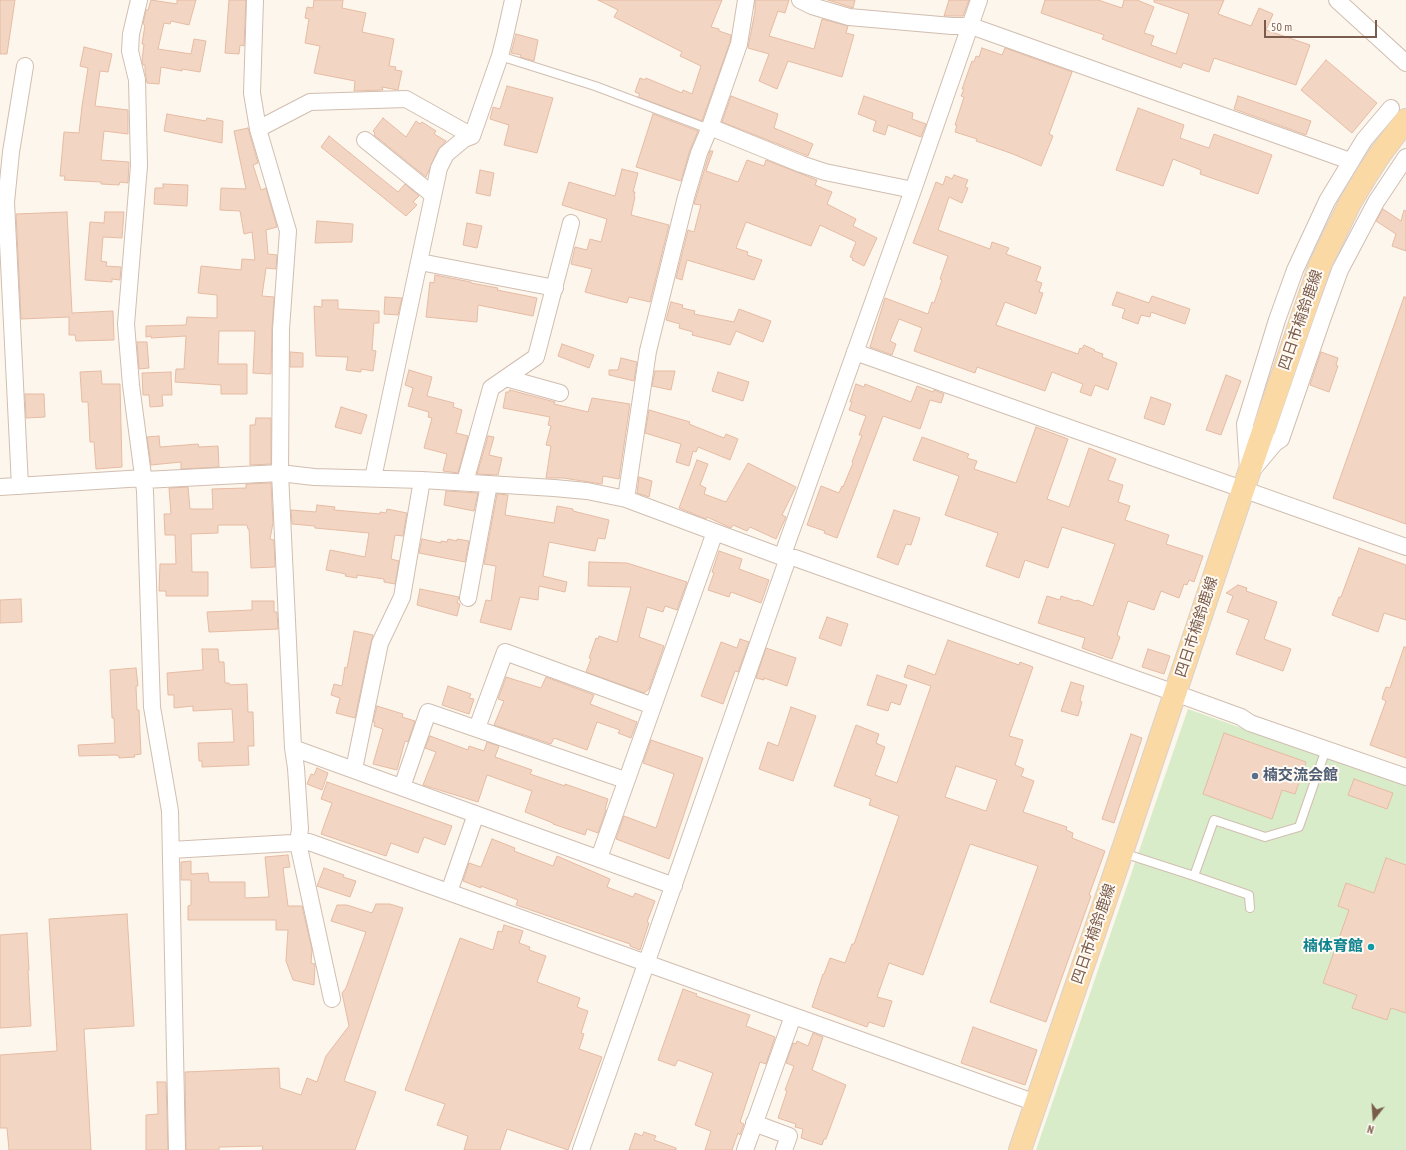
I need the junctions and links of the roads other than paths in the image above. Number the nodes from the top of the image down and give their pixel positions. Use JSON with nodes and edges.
{"nodes":[{"id":1,"x":139,"y":0,"type":"edge"},
{"id":2,"x":255,"y":0,"type":"edge"},
{"id":3,"x":512,"y":0,"type":"edge"},
{"id":4,"x":746,"y":0,"type":"edge"},
{"id":5,"x":800,"y":0,"type":"edge"},
{"id":6,"x":979,"y":0,"type":"edge"},
{"id":7,"x":1337,"y":0,"type":"edge"},
{"id":8,"x":971,"y":26,"type":"junction"},
{"id":9,"x":500,"y":56,"type":"junction"},
{"id":10,"x":1406,"y":63,"type":"edge"},
{"id":11,"x":24,"y":66,"type":"dead end"},
{"id":12,"x":1398,"y":114,"type":"edge"},
{"id":13,"x":709,"y":128,"type":"junction"},
{"id":14,"x":258,"y":129,"type":"junction"},
{"id":15,"x":472,"y":136,"type":"junction"},
{"id":16,"x":365,"y":140,"type":"dead end"},
{"id":17,"x":1406,"y":157,"type":"edge"},
{"id":18,"x":1350,"y":161,"type":"junction"},
{"id":19,"x":913,"y":190,"type":"junction"},
{"id":20,"x":433,"y":195,"type":"junction"},
{"id":21,"x":571,"y":223,"type":"dead end"},
{"id":22,"x":420,"y":262,"type":"junction"},
{"id":23,"x":555,"y":288,"type":"junction"},
{"id":24,"x":855,"y":352,"type":"junction"},
{"id":25,"x":506,"y":378,"type":"junction"},
{"id":26,"x":560,"y":392,"type":"dead end"},
{"id":27,"x":280,"y":473,"type":"junction"},
{"id":28,"x":373,"y":478,"type":"junction"},
{"id":29,"x":144,"y":479,"type":"junction"},
{"id":30,"x":422,"y":480,"type":"junction"},
{"id":31,"x":465,"y":482,"type":"junction"},
{"id":32,"x":1245,"y":482,"type":"junction"},
{"id":33,"x":489,"y":484,"type":"junction"},
{"id":34,"x":20,"y":486,"type":"junction"},
{"id":35,"x":0,"y":487,"type":"edge"},
{"id":36,"x":626,"y":499,"type":"junction"},
{"id":37,"x":715,"y":532,"type":"junction"},
{"id":38,"x":1406,"y":547,"type":"edge"},
{"id":39,"x":785,"y":558,"type":"junction"},
{"id":40,"x":468,"y":598,"type":"dead end"},
{"id":41,"x":1175,"y":693,"type":"junction"},
{"id":42,"x":653,"y":706,"type":"junction"},
{"id":43,"x":477,"y":728,"type":"junction"},
{"id":44,"x":293,"y":748,"type":"junction"},
{"id":45,"x":1326,"y":749,"type":"junction"},
{"id":46,"x":354,"y":769,"type":"junction"},
{"id":47,"x":1406,"y":777,"type":"edge"},
{"id":48,"x":625,"y":780,"type":"junction"},
{"id":49,"x":402,"y":787,"type":"junction"},
{"id":50,"x":476,"y":814,"type":"junction"},
{"id":51,"x":298,"y":843,"type":"junction"},
{"id":52,"x":171,"y":850,"type":"junction"},
{"id":53,"x":1122,"y":852,"type":"junction"},
{"id":54,"x":599,"y":858,"type":"junction"},
{"id":55,"x":1194,"y":876,"type":"junction"},
{"id":56,"x":674,"y":886,"type":"junction"},
{"id":57,"x":449,"y":892,"type":"junction"},
{"id":58,"x":1250,"y":908,"type":"dead end"},
{"id":59,"x":647,"y":963,"type":"junction"},
{"id":60,"x":332,"y":999,"type":"dead end"},
{"id":61,"x":793,"y":1016,"type":"junction"},
{"id":62,"x":1036,"y":1103,"type":"junction"},
{"id":63,"x":754,"y":1123,"type":"junction"},
{"id":64,"x":177,"y":1150,"type":"edge"},
{"id":65,"x":581,"y":1150,"type":"edge"},
{"id":66,"x":745,"y":1150,"type":"edge"},
{"id":67,"x":784,"y":1150,"type":"edge"},
{"id":68,"x":1020,"y":1150,"type":"edge"}],
"edges":[{"from":1,"to":29,"type":"street"},
{"from":2,"to":14,"type":"street"},
{"from":3,"to":9,"type":"street"},
{"from":4,"to":13,"type":"street"},
{"from":5,"to":8,"type":"street"},
{"from":6,"to":8,"type":"street"},
{"from":7,"to":10,"type":"street"},
{"from":8,"to":18,"type":"street"},
{"from":8,"to":19,"type":"street"},
{"from":9,"to":13,"type":"lane"},
{"from":9,"to":15,"type":"street"},
{"from":11,"to":34,"type":"street"},
{"from":12,"to":18,"type":"street"},
{"from":12,"to":32,"type":"main road","name":"四日市楠鈴鹿線"},
{"from":13,"to":19,"type":"street"},
{"from":13,"to":36,"type":"street"},
{"from":14,"to":15,"type":"street"},
{"from":14,"to":27,"type":"street"},
{"from":15,"to":20,"type":"street"},
{"from":16,"to":20,"type":"street"},
{"from":17,"to":32,"type":"street"},
{"from":18,"to":32,"type":"street"},
{"from":19,"to":24,"type":"street"},
{"from":20,"to":22,"type":"street"},
{"from":21,"to":23,"type":"street"},
{"from":22,"to":23,"type":"street"},
{"from":22,"to":28,"type":"street"},
{"from":23,"to":25,"type":"street"},
{"from":24,"to":32,"type":"street"},
{"from":24,"to":39,"type":"street"},
{"from":25,"to":26,"type":"street"},
{"from":25,"to":31,"type":"street"},
{"from":27,"to":28,"type":"street"},
{"from":27,"to":29,"type":"street"},
{"from":27,"to":44,"type":"street"},
{"from":28,"to":30,"type":"street"},
{"from":29,"to":34,"type":"street"},
{"from":29,"to":52,"type":"street"},
{"from":30,"to":31,"type":"street"},
{"from":30,"to":46,"type":"street"},
{"from":31,"to":33,"type":"street"},
{"from":32,"to":38,"type":"street"},
{"from":32,"to":41,"type":"main road","name":"四日市楠鈴鹿線"},
{"from":33,"to":36,"type":"street"},
{"from":33,"to":40,"type":"street"},
{"from":34,"to":35,"type":"street"},
{"from":36,"to":37,"type":"street"},
{"from":37,"to":39,"type":"street"},
{"from":37,"to":42,"type":"street"},
{"from":39,"to":41,"type":"street"},
{"from":39,"to":56,"type":"street"},
{"from":41,"to":45,"type":"street"},
{"from":41,"to":53,"type":"main road","name":"四日市楠鈴鹿線"},
{"from":42,"to":43,"type":"street"},
{"from":42,"to":48,"type":"street"},
{"from":43,"to":48,"type":"street"},
{"from":43,"to":49,"type":"street"},
{"from":44,"to":46,"type":"street"},
{"from":44,"to":51,"type":"street"},
{"from":45,"to":47,"type":"street"},
{"from":45,"to":55,"type":"lane"},
{"from":46,"to":49,"type":"street"},
{"from":48,"to":54,"type":"street"},
{"from":49,"to":50,"type":"street"},
{"from":50,"to":54,"type":"street"},
{"from":50,"to":57,"type":"street"},
{"from":51,"to":52,"type":"street"},
{"from":51,"to":57,"type":"street"},
{"from":51,"to":60,"type":"street"},
{"from":52,"to":64,"type":"street"},
{"from":53,"to":55,"type":"lane"},
{"from":53,"to":62,"type":"main road","name":"四日市楠鈴鹿線"},
{"from":54,"to":56,"type":"street"},
{"from":55,"to":58,"type":"lane"},
{"from":56,"to":59,"type":"street"},
{"from":57,"to":59,"type":"street"},
{"from":59,"to":61,"type":"street"},
{"from":59,"to":65,"type":"street"},
{"from":61,"to":62,"type":"street"},
{"from":61,"to":63,"type":"street"},
{"from":62,"to":68,"type":"main road","name":"四日市楠鈴鹿線"},
{"from":63,"to":66,"type":"street"},
{"from":63,"to":67,"type":"street"}]}
